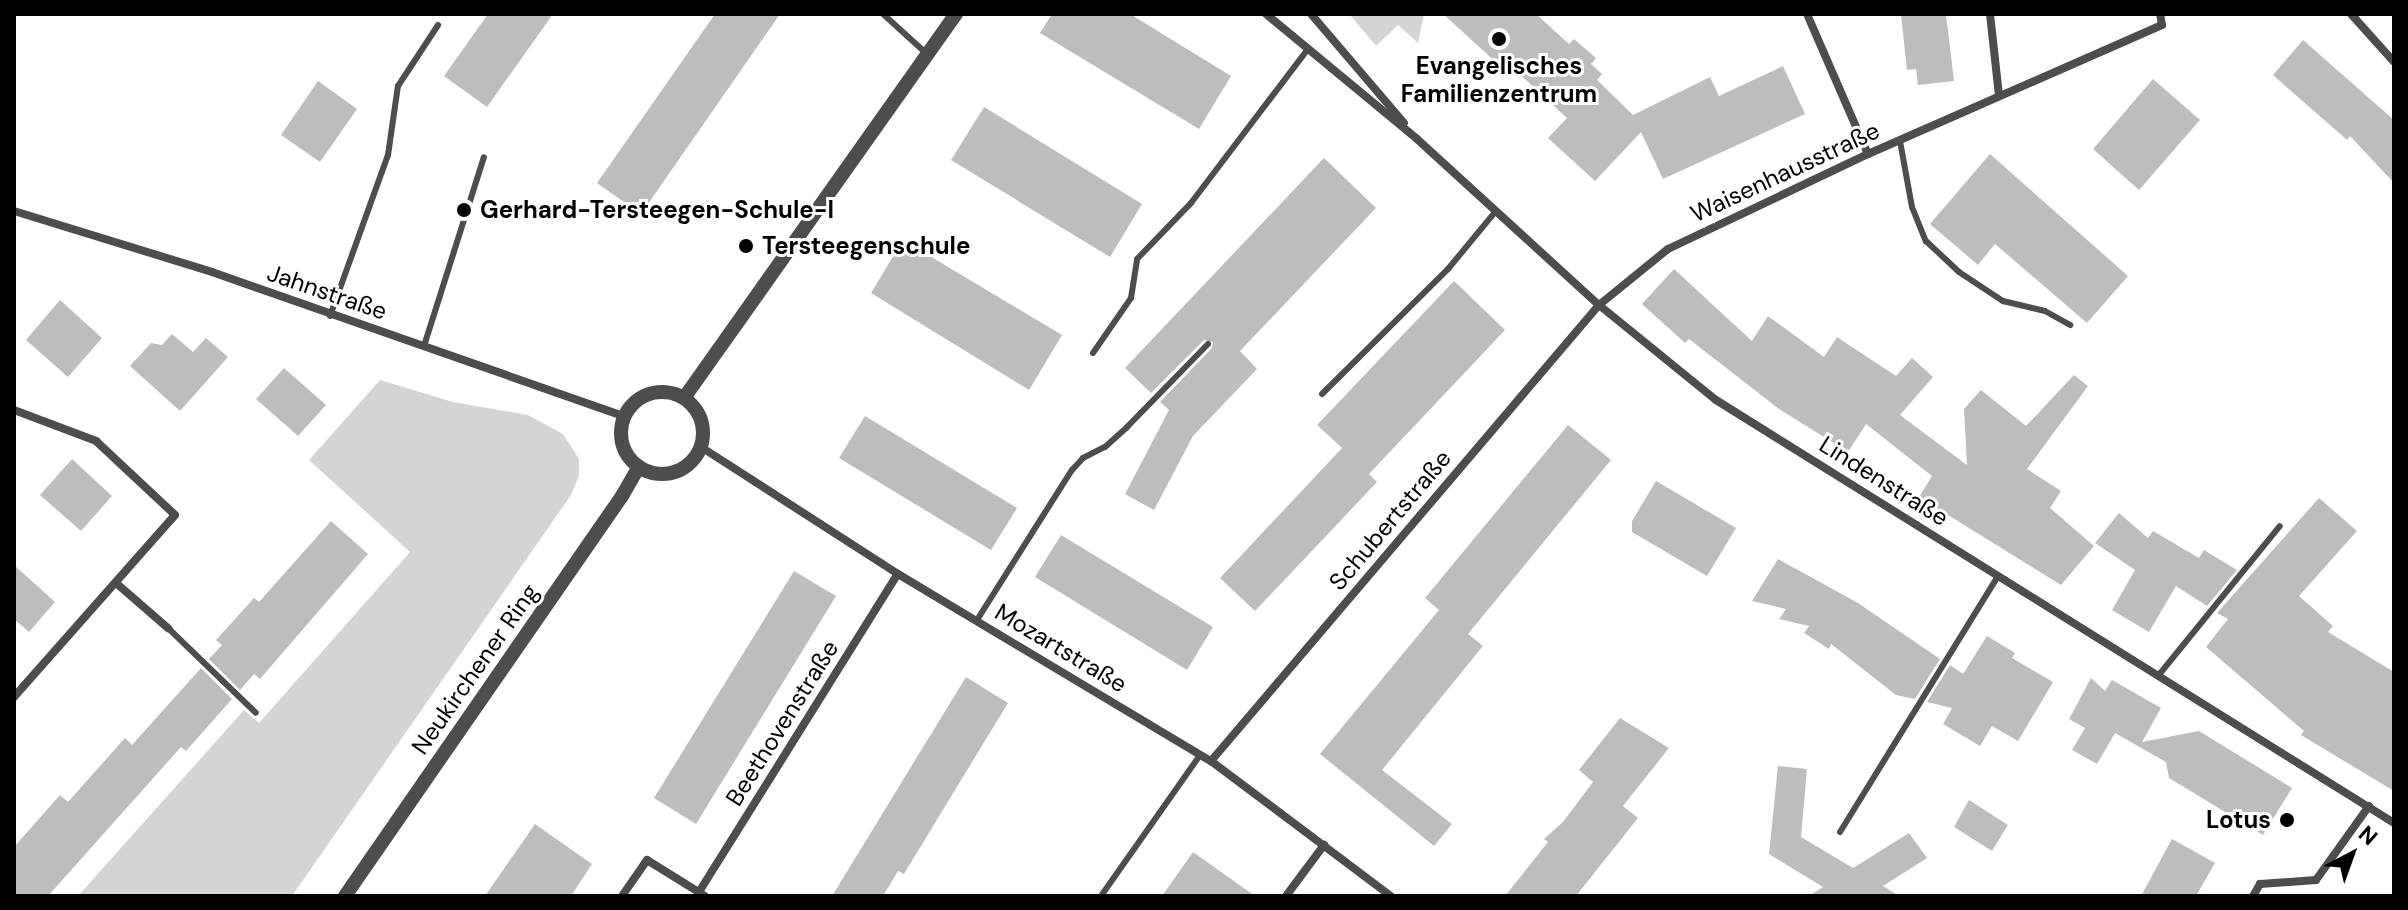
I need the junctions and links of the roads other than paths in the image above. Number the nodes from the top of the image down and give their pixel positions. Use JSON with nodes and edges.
{"nodes":[{"id":1,"x":883,"y":14,"type":"edge"},
{"id":2,"x":956,"y":14,"type":"edge"},
{"id":3,"x":1266,"y":14,"type":"edge"},
{"id":4,"x":1311,"y":14,"type":"edge"},
{"id":5,"x":1807,"y":14,"type":"edge"},
{"id":6,"x":1990,"y":14,"type":"edge"},
{"id":7,"x":2160,"y":14,"type":"edge"},
{"id":8,"x":2351,"y":14,"type":"edge"},
{"id":9,"x":438,"y":25,"type":"dead end"},
{"id":10,"x":1307,"y":50,"type":"junction"},
{"id":11,"x":928,"y":55,"type":"junction"},
{"id":12,"x":2394,"y":62,"type":"edge"},
{"id":13,"x":1999,"y":96,"type":"junction"},
{"id":14,"x":1417,"y":139,"type":"junction"},
{"id":15,"x":1900,"y":141,"type":"junction"},
{"id":16,"x":1868,"y":154,"type":"junction"},
{"id":17,"x":484,"y":157,"type":"dead end"},
{"id":18,"x":14,"y":211,"type":"edge"},
{"id":19,"x":1496,"y":211,"type":"junction"},
{"id":20,"x":1599,"y":305,"type":"junction"},
{"id":21,"x":330,"y":316,"type":"junction"},
{"id":22,"x":2070,"y":325,"type":"dead end"},
{"id":23,"x":1208,"y":344,"type":"dead end"},
{"id":24,"x":424,"y":346,"type":"junction"},
{"id":25,"x":1093,"y":353,"type":"dead end"},
{"id":26,"x":1322,"y":394,"type":"dead end"},
{"id":27,"x":684,"y":398,"type":"junction"},
{"id":28,"x":14,"y":410,"type":"edge"},
{"id":29,"x":624,"y":416,"type":"junction"},
{"id":30,"x":701,"y":447,"type":"junction"},
{"id":31,"x":639,"y":467,"type":"junction"},
{"id":32,"x":2280,"y":526,"type":"dead end"},
{"id":33,"x":898,"y":574,"type":"junction"},
{"id":34,"x":1998,"y":576,"type":"junction"},
{"id":35,"x":116,"y":583,"type":"junction"},
{"id":36,"x":977,"y":620,"type":"junction"},
{"id":37,"x":168,"y":628,"type":"joint"},
{"id":38,"x":2158,"y":676,"type":"junction"},
{"id":39,"x":14,"y":697,"type":"edge"},
{"id":40,"x":256,"y":713,"type":"dead end"},
{"id":41,"x":1200,"y":755,"type":"junction"},
{"id":42,"x":1211,"y":761,"type":"junction"},
{"id":43,"x":2369,"y":806,"type":"junction"},
{"id":44,"x":2394,"y":823,"type":"edge"},
{"id":45,"x":1840,"y":832,"type":"dead end"},
{"id":46,"x":1324,"y":845,"type":"junction"},
{"id":47,"x":702,"y":894,"type":"edge"},
{"id":48,"x":345,"y":896,"type":"edge"},
{"id":49,"x":622,"y":896,"type":"edge"},
{"id":50,"x":1101,"y":896,"type":"edge"},
{"id":51,"x":1286,"y":896,"type":"edge"},
{"id":52,"x":1391,"y":896,"type":"edge"},
{"id":53,"x":2253,"y":896,"type":"edge"}],
"edges":[{"from":1,"to":11,"type":"lane"},
{"from":2,"to":11,"type":"street"},
{"from":3,"to":10,"type":"street","name":"Lindenstraße"},
{"from":4,"to":14,"type":"street","name":"Lindenstraße"},
{"from":5,"to":16,"type":"street"},
{"from":6,"to":13,"type":"street"},
{"from":7,"to":13,"type":"street","name":"Waisenhausstraße"},
{"from":8,"to":12,"type":"street"},
{"from":9,"to":21,"type":"lane"},
{"from":10,"to":14,"type":"street","name":"Lindenstraße"},
{"from":10,"to":25,"type":"lane"},
{"from":11,"to":27,"type":"street"},
{"from":13,"to":15,"type":"street","name":"Waisenhausstraße"},
{"from":14,"to":19,"type":"street","name":"Lindenstraße"},
{"from":15,"to":16,"type":"street","name":"Waisenhausstraße"},
{"from":15,"to":22,"type":"lane"},
{"from":16,"to":20,"type":"street","name":"Waisenhausstraße"},
{"from":17,"to":24,"type":"lane"},
{"from":18,"to":21,"type":"street","name":"Jahnstraße"},
{"from":19,"to":20,"type":"street","name":"Lindenstraße"},
{"from":19,"to":26,"type":"lane"},
{"from":20,"to":34,"type":"street","name":"Lindenstraße"},
{"from":20,"to":42,"type":"street","name":"Schubertstraße"},
{"from":21,"to":24,"type":"street","name":"Jahnstraße"},
{"from":23,"to":36,"type":"lane"},
{"from":24,"to":29,"type":"street","name":"Jahnstraße"},
{"from":27,"to":29,"type":"street"},
{"from":27,"to":30,"type":"street"},
{"from":28,"to":35,"type":"street"},
{"from":29,"to":31,"type":"street"},
{"from":30,"to":31,"type":"street"},
{"from":30,"to":33,"type":"street","name":"Mozartstraße"},
{"from":31,"to":48,"type":"street","name":"Neukirchener Ring"},
{"from":32,"to":38,"type":"lane"},
{"from":33,"to":36,"type":"street","name":"Mozartstraße"},
{"from":33,"to":47,"type":"street","name":"Beethovenstraße"},
{"from":34,"to":38,"type":"street","name":"Lindenstraße"},
{"from":34,"to":45,"type":"lane"},
{"from":35,"to":37,"type":"street"},
{"from":35,"to":39,"type":"street"},
{"from":36,"to":41,"type":"street","name":"Mozartstraße"},
{"from":37,"to":40,"type":"lane"},
{"from":38,"to":43,"type":"street","name":"Lindenstraße"},
{"from":41,"to":42,"type":"street","name":"Mozartstraße"},
{"from":41,"to":50,"type":"lane"},
{"from":42,"to":46,"type":"street","name":"Mozartstraße"},
{"from":43,"to":44,"type":"street","name":"Lindenstraße"},
{"from":43,"to":53,"type":"street"},
{"from":46,"to":51,"type":"street"},
{"from":46,"to":52,"type":"street","name":"Mozartstraße"},
{"from":47,"to":49,"type":"street"}]}
